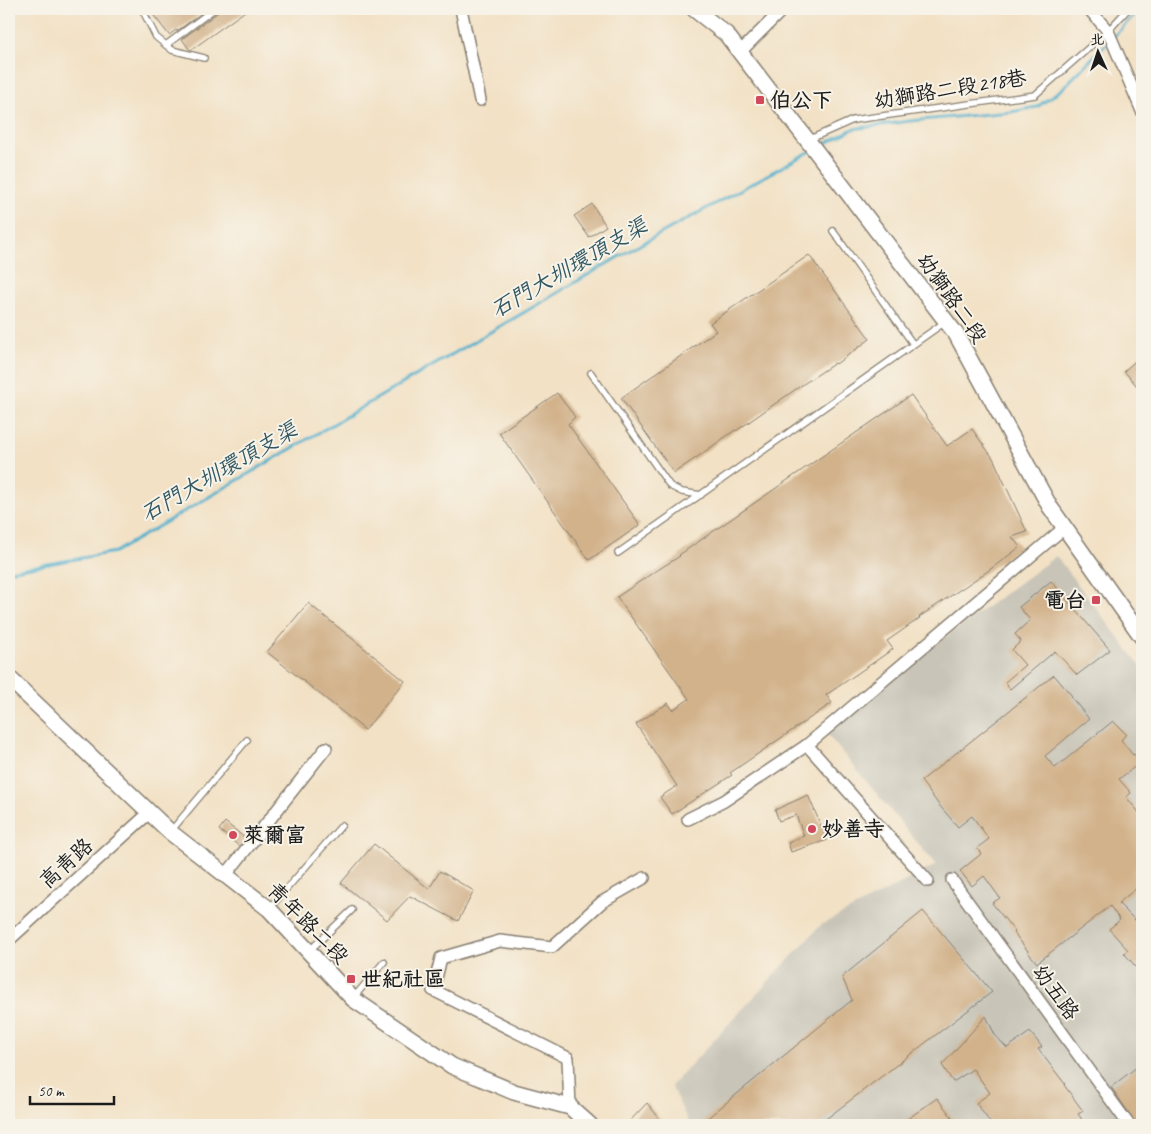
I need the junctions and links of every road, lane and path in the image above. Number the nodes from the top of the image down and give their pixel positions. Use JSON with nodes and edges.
{"nodes":[{"id":1,"x":142,"y":9,"type":"edge"},
{"id":2,"x":214,"y":9,"type":"edge"},
{"id":3,"x":461,"y":9,"type":"edge"},
{"id":4,"x":694,"y":9,"type":"edge"},
{"id":5,"x":783,"y":9,"type":"edge"},
{"id":6,"x":1089,"y":9,"type":"edge"},
{"id":7,"x":1128,"y":9,"type":"edge"},
{"id":8,"x":1108,"y":31,"type":"junction"},
{"id":9,"x":166,"y":45,"type":"junction"},
{"id":10,"x":740,"y":52,"type":"junction"},
{"id":11,"x":204,"y":58,"type":"dead end"},
{"id":12,"x":480,"y":100,"type":"dead end"},
{"id":13,"x":1142,"y":111,"type":"edge"},
{"id":14,"x":808,"y":140,"type":"junction"},
{"id":15,"x":833,"y":231,"type":"dead end"},
{"id":16,"x":946,"y":321,"type":"junction"},
{"id":17,"x":913,"y":344,"type":"junction"},
{"id":18,"x":591,"y":373,"type":"dead end"},
{"id":19,"x":701,"y":495,"type":"junction"},
{"id":20,"x":1064,"y":528,"type":"junction"},
{"id":21,"x":618,"y":553,"type":"dead end"},
{"id":22,"x":1142,"y":637,"type":"edge"},
{"id":23,"x":9,"y":678,"type":"edge"},
{"id":24,"x":248,"y":740,"type":"dead end"},
{"id":25,"x":807,"y":745,"type":"junction"},
{"id":26,"x":326,"y":748,"type":"dead end"},
{"id":27,"x":149,"y":813,"type":"junction"},
{"id":28,"x":688,"y":819,"type":"dead end"},
{"id":29,"x":342,"y":825,"type":"dead end"},
{"id":30,"x":170,"y":832,"type":"junction"},
{"id":31,"x":225,"y":876,"type":"junction"},
{"id":32,"x":644,"y":878,"type":"dead end"},
{"id":33,"x":952,"y":880,"type":"dead end"},
{"id":34,"x":928,"y":881,"type":"dead end"},
{"id":35,"x":270,"y":909,"type":"junction"},
{"id":36,"x":352,"y":910,"type":"dead end"},
{"id":37,"x":9,"y":940,"type":"edge"},
{"id":38,"x":308,"y":952,"type":"junction"},
{"id":39,"x":384,"y":962,"type":"dead end"},
{"id":40,"x":353,"y":999,"type":"junction"},
{"id":41,"x":570,"y":1107,"type":"junction"},
{"id":42,"x":590,"y":1125,"type":"edge"},
{"id":43,"x":1129,"y":1125,"type":"edge"}],
"edges":[{"from":1,"to":9,"type":"lane"},
{"from":2,"to":9,"type":"lane"},
{"from":3,"to":12,"type":"street"},
{"from":4,"to":10,"type":"street","name":"幼獅路二段"},
{"from":5,"to":10,"type":"street"},
{"from":6,"to":8,"type":"street"},
{"from":7,"to":8,"type":"lane","name":"幼獅路二段218巷"},
{"from":8,"to":13,"type":"street"},
{"from":8,"to":14,"type":"lane","name":"幼獅路二段218巷"},
{"from":9,"to":11,"type":"lane"},
{"from":10,"to":14,"type":"street","name":"幼獅路二段"},
{"from":14,"to":16,"type":"street","name":"幼獅路二段"},
{"from":15,"to":17,"type":"lane"},
{"from":16,"to":17,"type":"lane"},
{"from":16,"to":20,"type":"street","name":"幼獅路二段"},
{"from":17,"to":19,"type":"lane"},
{"from":18,"to":19,"type":"lane"},
{"from":19,"to":21,"type":"lane"},
{"from":20,"to":22,"type":"street","name":"幼獅路二段"},
{"from":20,"to":25,"type":"street"},
{"from":23,"to":27,"type":"street","name":"青年路二段"},
{"from":24,"to":30,"type":"lane"},
{"from":25,"to":28,"type":"street"},
{"from":25,"to":34,"type":"street"},
{"from":26,"to":31,"type":"street"},
{"from":27,"to":30,"type":"street","name":"青年路二段"},
{"from":27,"to":37,"type":"street","name":"高青路"},
{"from":29,"to":35,"type":"lane"},
{"from":30,"to":31,"type":"street","name":"青年路二段"},
{"from":31,"to":35,"type":"street","name":"青年路二段"},
{"from":32,"to":41,"type":"street"},
{"from":33,"to":43,"type":"street","name":"幼五路"},
{"from":35,"to":38,"type":"street","name":"青年路二段"},
{"from":36,"to":38,"type":"lane"},
{"from":38,"to":40,"type":"street","name":"青年路二段"},
{"from":39,"to":40,"type":"lane"},
{"from":40,"to":41,"type":"street","name":"青年路二段"},
{"from":41,"to":42,"type":"street","name":"青年路二段"}]}
